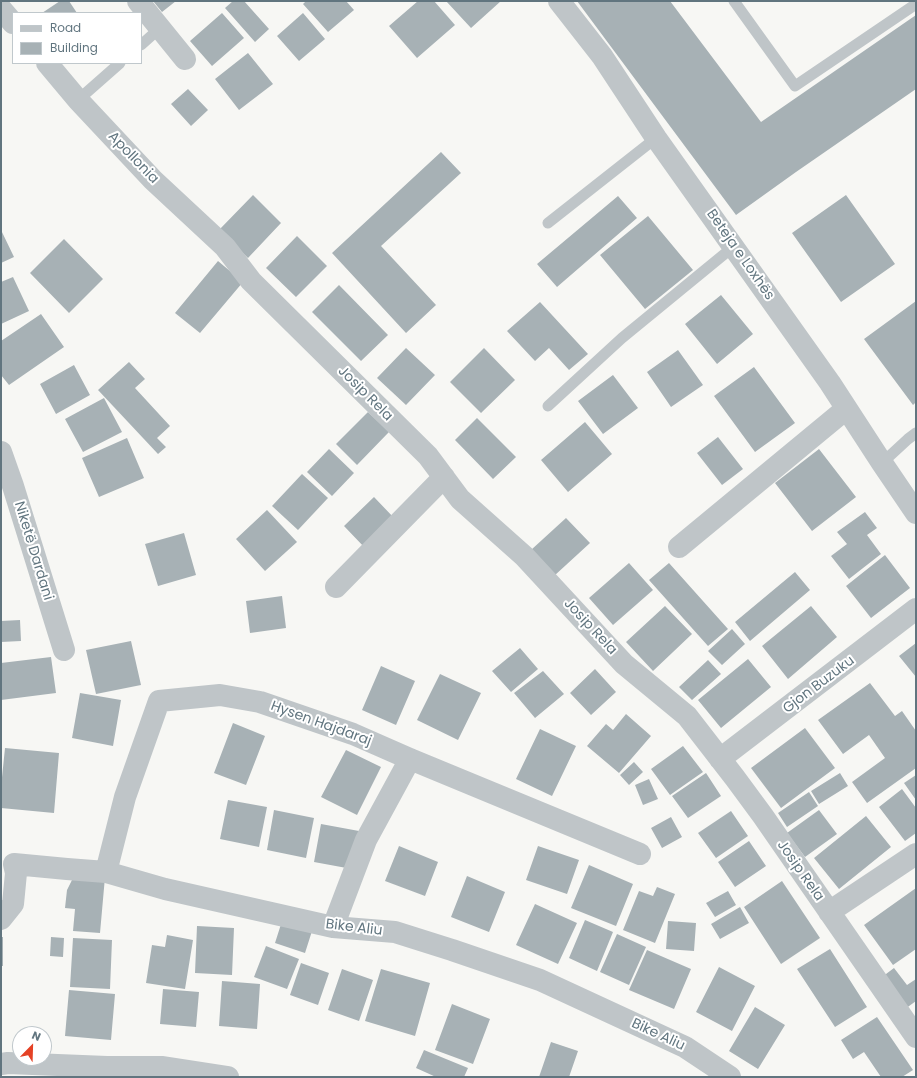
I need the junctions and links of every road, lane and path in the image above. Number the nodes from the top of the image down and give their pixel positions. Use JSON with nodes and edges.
{"nodes":[{"id":1,"x":138,"y":1,"type":"edge"},
{"id":2,"x":559,"y":1,"type":"edge"},
{"id":3,"x":734,"y":1,"type":"edge"},
{"id":4,"x":916,"y":4,"type":"edge"},
{"id":5,"x":1,"y":9,"type":"edge"},
{"id":6,"x":12,"y":22,"type":"edge"},
{"id":7,"x":160,"y":28,"type":"junction"},
{"id":8,"x":142,"y":44,"type":"edge"},
{"id":9,"x":185,"y":58,"type":"dead end"},
{"id":10,"x":48,"y":64,"type":"edge"},
{"id":11,"x":119,"y":64,"type":"edge"},
{"id":12,"x":78,"y":100,"type":"junction"},
{"id":13,"x":656,"y":138,"type":"junction"},
{"id":14,"x":548,"y":223,"type":"dead end"},
{"id":15,"x":734,"y":246,"type":"junction"},
{"id":16,"x":225,"y":248,"type":"joint"},
{"id":17,"x":548,"y":406,"type":"dead end"},
{"id":18,"x":846,"y":409,"type":"junction"},
{"id":19,"x":916,"y":433,"type":"edge"},
{"id":20,"x":1,"y":452,"type":"edge"},
{"id":21,"x":882,"y":463,"type":"junction"},
{"id":22,"x":444,"y":477,"type":"junction"},
{"id":23,"x":916,"y":513,"type":"edge"},
{"id":24,"x":679,"y":546,"type":"dead end"},
{"id":25,"x":336,"y":587,"type":"dead end"},
{"id":26,"x":916,"y":609,"type":"edge"},
{"id":27,"x":64,"y":650,"type":"dead end"},
{"id":28,"x":410,"y":759,"type":"junction"},
{"id":29,"x":720,"y":759,"type":"junction"},
{"id":30,"x":640,"y":854,"type":"dead end"},
{"id":31,"x":916,"y":854,"type":"edge"},
{"id":32,"x":7,"y":861,"type":"edge"},
{"id":33,"x":106,"y":872,"type":"junction"},
{"id":34,"x":829,"y":912,"type":"junction"},
{"id":35,"x":1,"y":919,"type":"edge"},
{"id":36,"x":333,"y":927,"type":"junction"},
{"id":37,"x":916,"y":1037,"type":"edge"},
{"id":38,"x":1,"y":1064,"type":"edge"},
{"id":39,"x":228,"y":1077,"type":"edge"},
{"id":40,"x":730,"y":1077,"type":"edge"}],
"edges":[{"from":1,"to":7,"type":"street"},
{"from":2,"to":13,"type":"street","name":"Beteja e Loxhës"},
{"from":3,"to":4,"type":"lane"},
{"from":5,"to":6,"type":"street"},
{"from":7,"to":8,"type":"lane"},
{"from":7,"to":9,"type":"street"},
{"from":10,"to":12,"type":"street","name":"Apollonia"},
{"from":11,"to":12,"type":"lane"},
{"from":12,"to":16,"type":"street","name":"Apollonia"},
{"from":13,"to":14,"type":"lane"},
{"from":13,"to":15,"type":"street","name":"Beteja e Loxhës"},
{"from":15,"to":17,"type":"lane"},
{"from":15,"to":18,"type":"street","name":"Beteja e Loxhës"},
{"from":16,"to":22,"type":"street","name":"Josip Rela"},
{"from":18,"to":21,"type":"street","name":"Beteja e Loxhës"},
{"from":18,"to":24,"type":"street"},
{"from":19,"to":21,"type":"lane"},
{"from":20,"to":27,"type":"street","name":"Niketë Dardani"},
{"from":21,"to":23,"type":"street","name":"Beteja e Loxhës"},
{"from":22,"to":25,"type":"street"},
{"from":22,"to":29,"type":"street","name":"Josip Rela"},
{"from":26,"to":29,"type":"street","name":"Gjon Buzuku"},
{"from":28,"to":30,"type":"street","name":"Hysen Hajdaraj"},
{"from":28,"to":33,"type":"street","name":"Hysen Hajdaraj"},
{"from":28,"to":36,"type":"street"},
{"from":29,"to":34,"type":"street","name":"Josip Rela"},
{"from":31,"to":34,"type":"street"},
{"from":32,"to":33,"type":"street","name":"Bike Aliu"},
{"from":32,"to":35,"type":"street","name":"Bike Aliu"},
{"from":33,"to":36,"type":"street","name":"Bike Aliu"},
{"from":34,"to":37,"type":"street","name":"Josip Rela"},
{"from":36,"to":40,"type":"street","name":"Bike Aliu"},
{"from":38,"to":39,"type":"street"}]}
